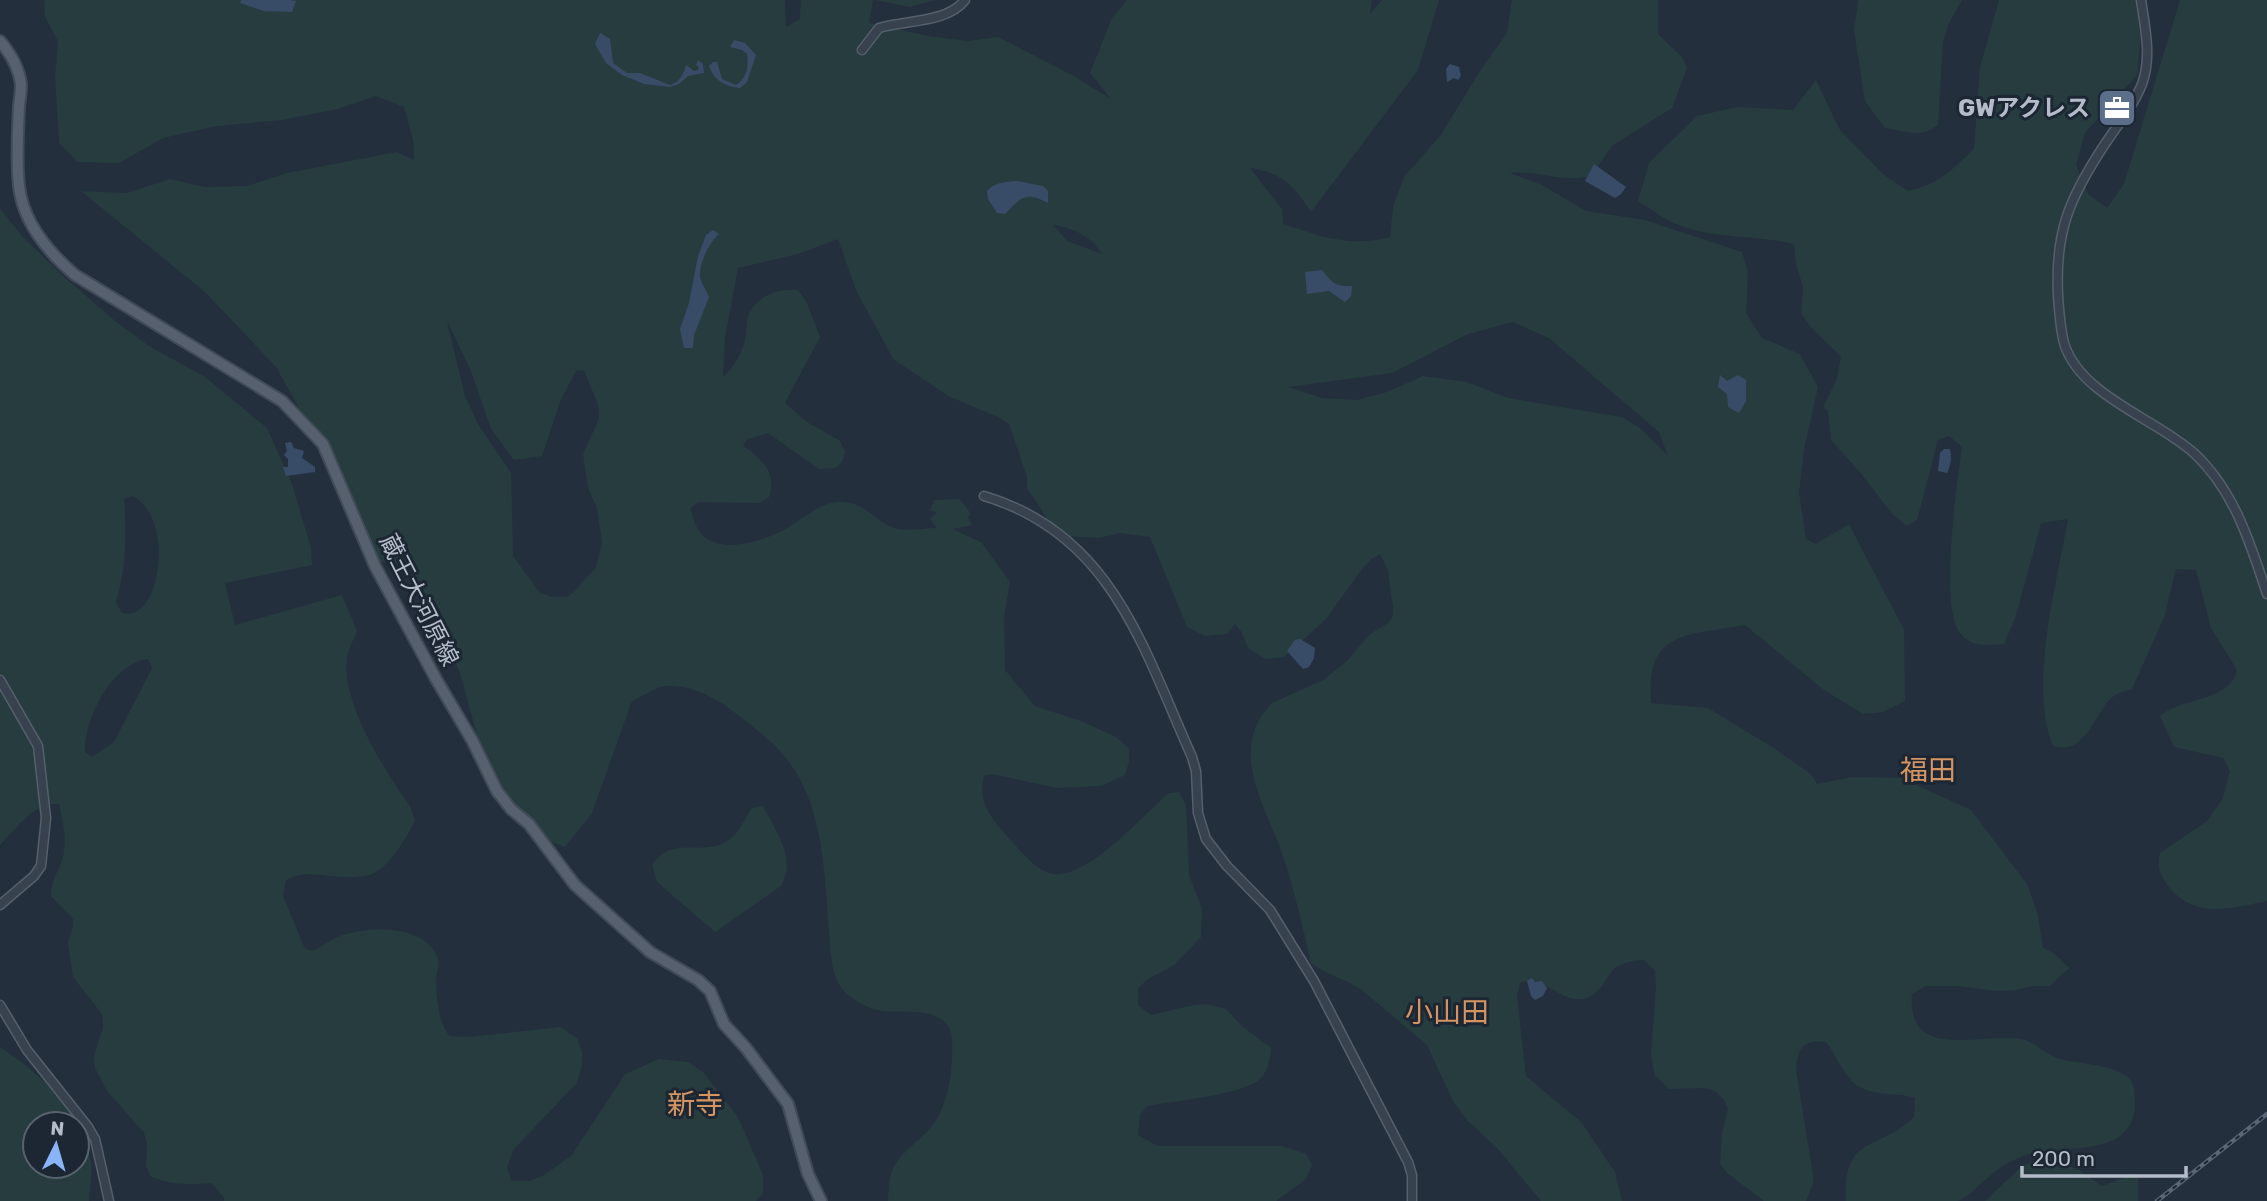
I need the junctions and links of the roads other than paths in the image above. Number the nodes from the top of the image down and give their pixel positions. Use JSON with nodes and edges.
{"nodes":[{"id":1,"x":965,"y":0,"type":"edge"},
{"id":2,"x":2141,"y":0,"type":"edge"},
{"id":3,"x":0,"y":41,"type":"edge"},
{"id":4,"x":862,"y":50,"type":"dead end"},
{"id":5,"x":984,"y":496,"type":"dead end"},
{"id":6,"x":2267,"y":594,"type":"edge"},
{"id":7,"x":0,"y":680,"type":"edge"},
{"id":8,"x":0,"y":905,"type":"edge"},
{"id":9,"x":0,"y":1005,"type":"edge"},
{"id":10,"x":109,"y":1201,"type":"edge"},
{"id":11,"x":821,"y":1201,"type":"edge"},
{"id":12,"x":1412,"y":1201,"type":"edge"}],
"edges":[{"from":1,"to":4,"type":"street"},
{"from":2,"to":6,"type":"street"},
{"from":3,"to":11,"type":"main road","name":"蔵王大河原線"},
{"from":5,"to":12,"type":"street"},
{"from":7,"to":8,"type":"street"},
{"from":9,"to":10,"type":"street"}]}
